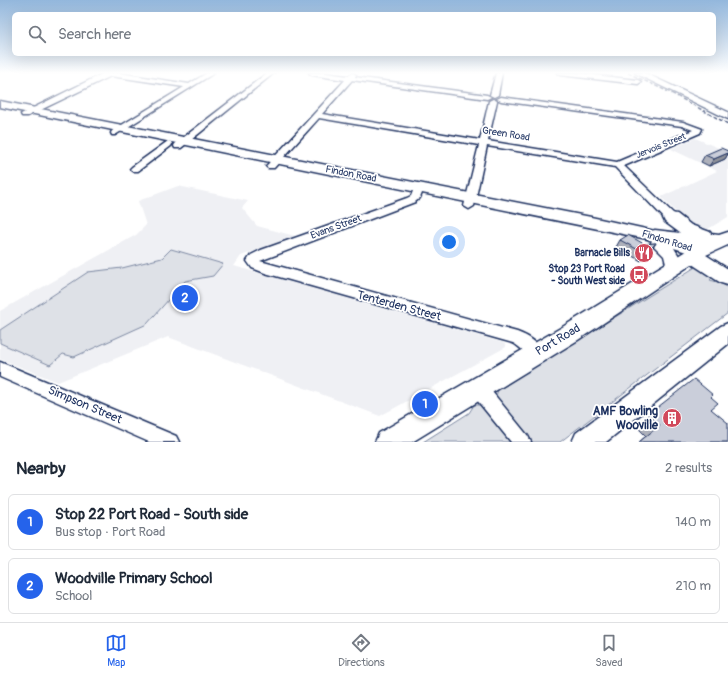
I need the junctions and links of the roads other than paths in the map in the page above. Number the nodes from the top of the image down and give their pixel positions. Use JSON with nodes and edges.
{"nodes":[{"id":1,"x":68,"y":94,"type":"edge"},
{"id":2,"x":178,"y":94,"type":"edge"},
{"id":3,"x":243,"y":94,"type":"edge"},
{"id":4,"x":336,"y":94,"type":"edge"},
{"id":5,"x":466,"y":94,"type":"edge"},
{"id":6,"x":495,"y":94,"type":"edge"},
{"id":7,"x":675,"y":94,"type":"edge"},
{"id":8,"x":494,"y":98,"type":"junction"},
{"id":9,"x":1,"y":106,"type":"edge"},
{"id":10,"x":29,"y":113,"type":"junction"},
{"id":11,"x":316,"y":115,"type":"junction"},
{"id":12,"x":728,"y":116,"type":"edge"},
{"id":13,"x":119,"y":131,"type":"junction"},
{"id":14,"x":484,"y":142,"type":"junction"},
{"id":15,"x":177,"y":143,"type":"junction"},
{"id":16,"x":274,"y":163,"type":"junction"},
{"id":17,"x":618,"y":165,"type":"junction"},
{"id":18,"x":135,"y":169,"type":"dead end"},
{"id":19,"x":418,"y":192,"type":"junction"},
{"id":20,"x":470,"y":202,"type":"junction"},
{"id":21,"x":671,"y":218,"type":"junction"},
{"id":22,"x":656,"y":239,"type":"junction"},
{"id":23,"x":727,"y":239,"type":"edge"},
{"id":24,"x":696,"y":253,"type":"junction"},
{"id":25,"x":256,"y":265,"type":"joint"},
{"id":26,"x":674,"y":268,"type":"junction"},
{"id":27,"x":728,"y":268,"type":"edge"},
{"id":28,"x":728,"y":278,"type":"edge"},
{"id":29,"x":728,"y":332,"type":"edge"},
{"id":30,"x":537,"y":354,"type":"junction"},
{"id":31,"x":0,"y":369,"type":"edge"},
{"id":32,"x":478,"y":388,"type":"junction"},
{"id":33,"x":170,"y":442,"type":"edge"},
{"id":34,"x":388,"y":442,"type":"edge"},
{"id":35,"x":522,"y":442,"type":"edge"},
{"id":36,"x":585,"y":442,"type":"edge"}],
"edges":[{"from":1,"to":10,"type":"street"},
{"from":2,"to":13,"type":"street"},
{"from":3,"to":15,"type":"street"},
{"from":4,"to":11,"type":"street"},
{"from":5,"to":8,"type":"street"},
{"from":6,"to":8,"type":"street"},
{"from":7,"to":12,"type":"main road"},
{"from":8,"to":14,"type":"street"},
{"from":8,"to":17,"type":"street","name":"Jervois Street"},
{"from":9,"to":10,"type":"main road","name":"Findon Road"},
{"from":10,"to":13,"type":"main road","name":"Findon Road"},
{"from":11,"to":14,"type":"street","name":"Green Road"},
{"from":11,"to":16,"type":"street"},
{"from":13,"to":15,"type":"main road","name":"Findon Road"},
{"from":13,"to":15,"type":"main road","name":"Findon Road"},
{"from":14,"to":17,"type":"street","name":"Green Road"},
{"from":14,"to":20,"type":"street"},
{"from":15,"to":16,"type":"main road","name":"Findon Road"},
{"from":15,"to":18,"type":"street"},
{"from":16,"to":19,"type":"main road","name":"Findon Road"},
{"from":17,"to":21,"type":"street"},
{"from":19,"to":20,"type":"main road","name":"Findon Road"},
{"from":19,"to":25,"type":"street","name":"Evans Street"},
{"from":20,"to":22,"type":"main road","name":"Findon Road"},
{"from":21,"to":22,"type":"main road"},
{"from":21,"to":23,"type":"highway"},
{"from":22,"to":23,"type":"highway"},
{"from":22,"to":24,"type":"main road","name":"Findon Road"},
{"from":22,"to":26,"type":"main road"},
{"from":23,"to":24,"type":"highway","name":"Port Road"},
{"from":24,"to":26,"type":"highway","name":"Port Road"},
{"from":24,"to":27,"type":"highway"},
{"from":24,"to":28,"type":"highway"},
{"from":25,"to":30,"type":"street","name":"Tenterden Street"},
{"from":26,"to":30,"type":"highway","name":"Port Road"},
{"from":29,"to":36,"type":"highway"},
{"from":30,"to":32,"type":"highway","name":"Port Road"},
{"from":31,"to":33,"type":"street","name":"Simpson Street"},
{"from":32,"to":34,"type":"highway","name":"Port Road"},
{"from":32,"to":35,"type":"street"}]}
